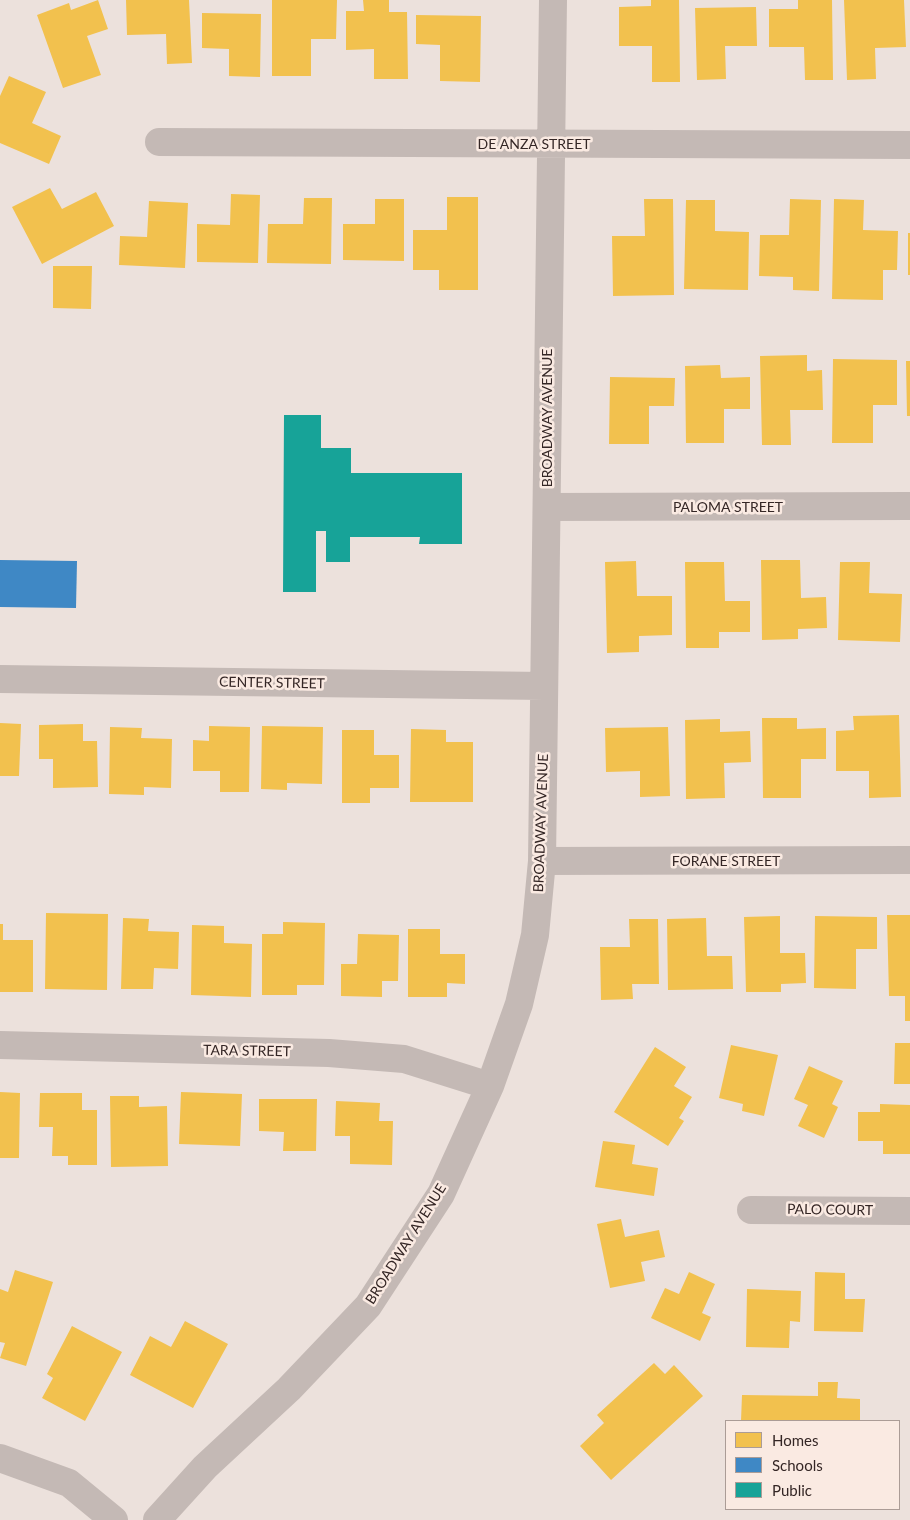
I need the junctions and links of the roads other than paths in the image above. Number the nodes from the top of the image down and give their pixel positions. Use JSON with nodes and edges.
{"nodes":[{"id":1,"x":553,"y":0,"type":"edge"},
{"id":2,"x":159,"y":142,"type":"dead end"},
{"id":3,"x":549,"y":144,"type":"junction"},
{"id":4,"x":910,"y":145,"type":"edge"},
{"id":5,"x":910,"y":506,"type":"edge"},
{"id":6,"x":547,"y":507,"type":"junction"},
{"id":7,"x":0,"y":679,"type":"edge"},
{"id":8,"x":544,"y":686,"type":"junction"},
{"id":9,"x":910,"y":860,"type":"edge"},
{"id":10,"x":542,"y":861,"type":"junction"},
{"id":11,"x":0,"y":1045,"type":"edge"},
{"id":12,"x":490,"y":1086,"type":"junction"},
{"id":13,"x":751,"y":1210,"type":"dead end"},
{"id":14,"x":910,"y":1211,"type":"edge"},
{"id":15,"x":0,"y":1458,"type":"edge"},
{"id":16,"x":114,"y":1520,"type":"edge"},
{"id":17,"x":157,"y":1520,"type":"edge"}],
"edges":[{"from":1,"to":3,"type":"street","name":"BROADWAY AVENUE"},
{"from":2,"to":3,"type":"street","name":"DE ANZA STREET"},
{"from":3,"to":4,"type":"street","name":"DE ANZA STREET"},
{"from":3,"to":6,"type":"street","name":"BROADWAY AVENUE"},
{"from":5,"to":6,"type":"street","name":"PALOMA STREET"},
{"from":6,"to":8,"type":"street","name":"BROADWAY AVENUE"},
{"from":7,"to":8,"type":"street","name":"CENTER STREET"},
{"from":8,"to":10,"type":"street","name":"BROADWAY AVENUE"},
{"from":9,"to":10,"type":"street","name":"FORANE STREET"},
{"from":10,"to":12,"type":"street","name":"BROADWAY AVENUE"},
{"from":11,"to":12,"type":"street","name":"TARA STREET"},
{"from":12,"to":17,"type":"street","name":"BROADWAY AVENUE"},
{"from":13,"to":14,"type":"street","name":"PALO COURT"},
{"from":15,"to":16,"type":"street"}]}
